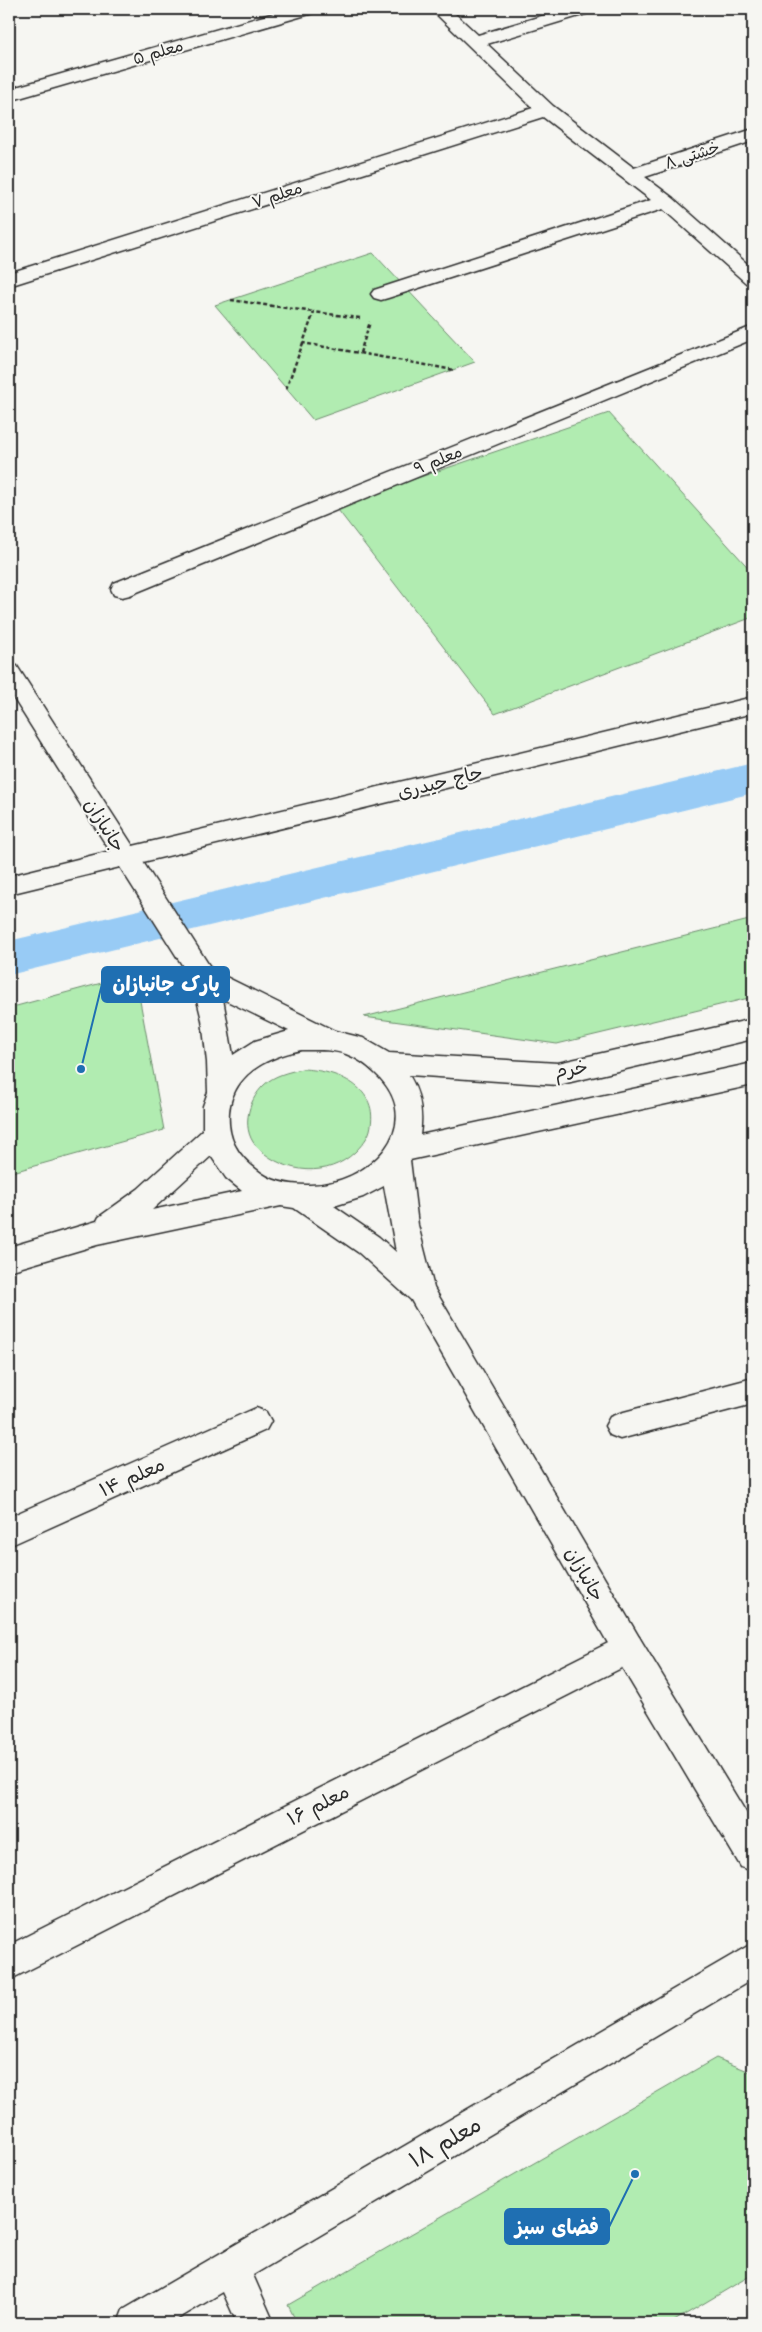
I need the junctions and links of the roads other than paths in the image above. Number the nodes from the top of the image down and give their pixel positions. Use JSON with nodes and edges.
{"nodes":[{"id":1,"x":307,"y":9,"type":"edge"},
{"id":2,"x":440,"y":9,"type":"edge"},
{"id":3,"x":583,"y":9,"type":"edge"},
{"id":4,"x":475,"y":42,"type":"junction"},
{"id":5,"x":9,"y":95,"type":"edge"},
{"id":6,"x":546,"y":110,"type":"junction"},
{"id":7,"x":753,"y":135,"type":"edge"},
{"id":8,"x":631,"y":175,"type":"junction"},
{"id":9,"x":666,"y":202,"type":"junction"},
{"id":10,"x":753,"y":254,"type":"edge"},
{"id":11,"x":734,"y":261,"type":"junction"},
{"id":12,"x":753,"y":279,"type":"edge"},
{"id":13,"x":9,"y":280,"type":"edge"},
{"id":14,"x":381,"y":294,"type":"dead end"},
{"id":15,"x":753,"y":332,"type":"edge"},
{"id":16,"x":122,"y":589,"type":"dead end"},
{"id":17,"x":9,"y":672,"type":"edge"},
{"id":18,"x":753,"y":705,"type":"edge"},
{"id":19,"x":126,"y":858,"type":"junction"},
{"id":20,"x":9,"y":885,"type":"edge"},
{"id":21,"x":203,"y":977,"type":"junction"},
{"id":22,"x":753,"y":1029,"type":"edge"},
{"id":23,"x":331,"y":1040,"type":"junction"},
{"id":24,"x":384,"y":1063,"type":"junction"},
{"id":25,"x":558,"y":1074,"type":"junction"},
{"id":26,"x":753,"y":1074,"type":"edge"},
{"id":27,"x":221,"y":1092,"type":"junction"},
{"id":28,"x":577,"y":1113,"type":"junction"},
{"id":29,"x":215,"y":1135,"type":"junction"},
{"id":30,"x":398,"y":1154,"type":"junction"},
{"id":31,"x":290,"y":1195,"type":"junction"},
{"id":32,"x":97,"y":1233,"type":"junction"},
{"id":33,"x":9,"y":1259,"type":"edge"},
{"id":34,"x":421,"y":1291,"type":"junction"},
{"id":35,"x":753,"y":1391,"type":"edge"},
{"id":36,"x":256,"y":1421,"type":"dead end"},
{"id":37,"x":620,"y":1426,"type":"dead end"},
{"id":38,"x":9,"y":1532,"type":"edge"},
{"id":39,"x":628,"y":1648,"type":"junction"},
{"id":40,"x":753,"y":1855,"type":"edge"},
{"id":41,"x":753,"y":1960,"type":"edge"},
{"id":42,"x":9,"y":1962,"type":"edge"},
{"id":43,"x":231,"y":2267,"type":"junction"},
{"id":44,"x":136,"y":2323,"type":"edge"},
{"id":45,"x":256,"y":2323,"type":"edge"}],
"edges":[{"from":1,"to":5,"type":"street","name":"معلم ۵"},
{"from":2,"to":4,"type":"street"},
{"from":3,"to":4,"type":"street"},
{"from":4,"to":6,"type":"street"},
{"from":6,"to":8,"type":"street"},
{"from":6,"to":13,"type":"street","name":"معلم ۷"},
{"from":7,"to":8,"type":"street","name":"خشتی ۸"},
{"from":8,"to":9,"type":"street"},
{"from":9,"to":11,"type":"street"},
{"from":9,"to":14,"type":"street"},
{"from":10,"to":11,"type":"street"},
{"from":11,"to":12,"type":"street"},
{"from":15,"to":16,"type":"street","name":"معلم ۹"},
{"from":17,"to":19,"type":"street","name":"جانبازان"},
{"from":18,"to":19,"type":"street","name":"حاج حیدری"},
{"from":19,"to":20,"type":"street","name":"حاج حیدری"},
{"from":19,"to":21,"type":"street","name":"جانبازان"},
{"from":21,"to":23,"type":"street"},
{"from":21,"to":27,"type":"street","name":"جانبازان"},
{"from":22,"to":25,"type":"street","name":"خرم"},
{"from":23,"to":24,"type":"street"},
{"from":23,"to":27,"type":"street"},
{"from":24,"to":25,"type":"street","name":"خرم"},
{"from":24,"to":30,"type":"street"},
{"from":25,"to":28,"type":"street"},
{"from":26,"to":28,"type":"street"},
{"from":27,"to":29,"type":"street"},
{"from":28,"to":30,"type":"street"},
{"from":29,"to":31,"type":"street"},
{"from":29,"to":32,"type":"street"},
{"from":30,"to":31,"type":"street"},
{"from":30,"to":34,"type":"street"},
{"from":31,"to":32,"type":"street"},
{"from":31,"to":34,"type":"street"},
{"from":32,"to":33,"type":"street"},
{"from":34,"to":39,"type":"street","name":"جانبازان"},
{"from":35,"to":37,"type":"street"},
{"from":36,"to":38,"type":"street","name":"معلم ۱۴"},
{"from":39,"to":40,"type":"street","name":"جانبازان"},
{"from":39,"to":42,"type":"street","name":"معلم ۱۶"},
{"from":41,"to":43,"type":"street","name":"معلم ۱۸"},
{"from":43,"to":44,"type":"street","name":"معلم ۱۸"},
{"from":43,"to":45,"type":"street"}]}
